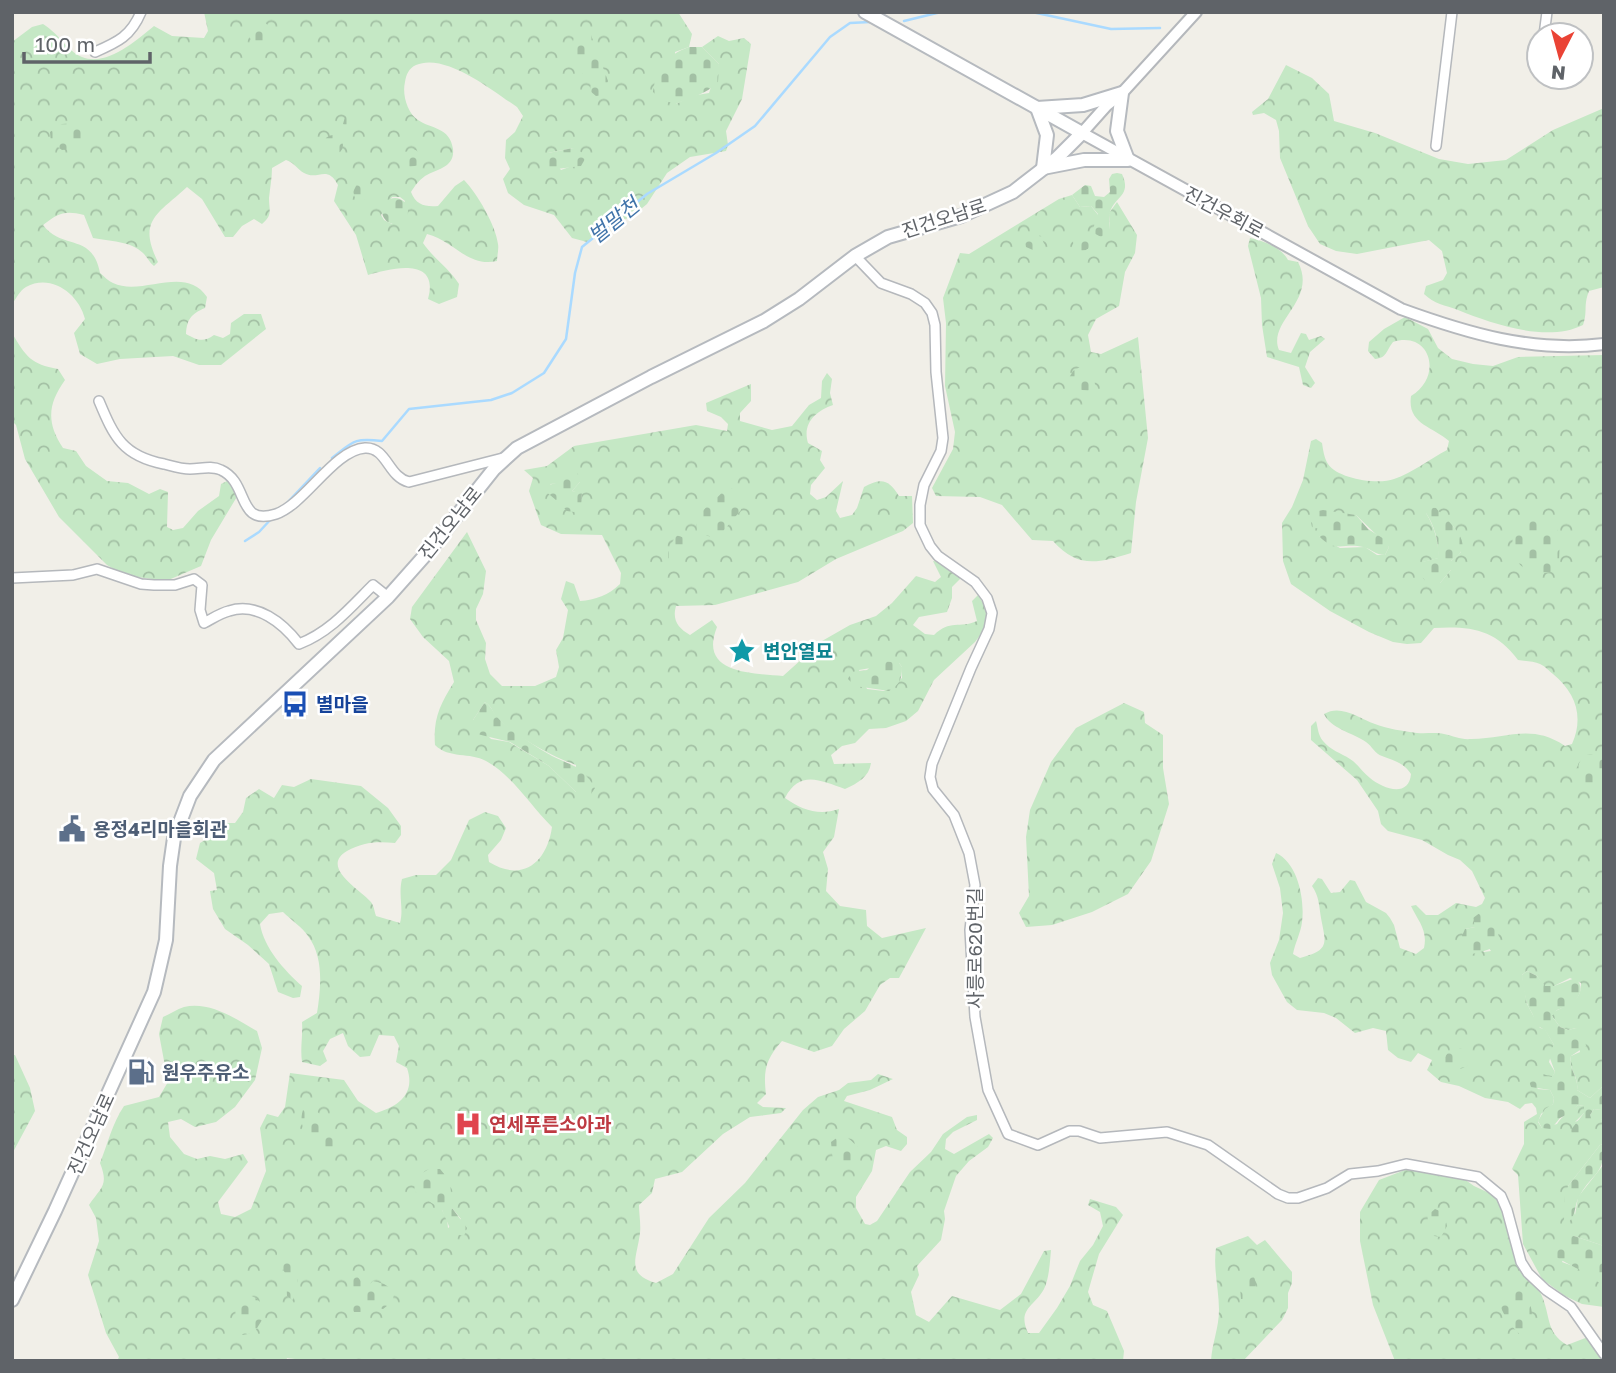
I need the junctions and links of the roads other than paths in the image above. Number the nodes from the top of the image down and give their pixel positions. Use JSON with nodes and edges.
{"nodes":[{"id":1,"x":141,"y":12,"type":"edge"},
{"id":2,"x":865,"y":12,"type":"edge"},
{"id":3,"x":1196,"y":12,"type":"edge"},
{"id":4,"x":1452,"y":12,"type":"edge"},
{"id":5,"x":95,"y":52,"type":"dead end"},
{"id":6,"x":1122,"y":93,"type":"junction"},
{"id":7,"x":1037,"y":108,"type":"junction"},
{"id":8,"x":1082,"y":133,"type":"junction"},
{"id":9,"x":1436,"y":146,"type":"dead end"},
{"id":10,"x":1128,"y":160,"type":"junction"},
{"id":11,"x":1043,"y":168,"type":"junction"},
{"id":12,"x":855,"y":256,"type":"junction"},
{"id":13,"x":1604,"y":344,"type":"edge"},
{"id":14,"x":99,"y":401,"type":"dead end"},
{"id":15,"x":505,"y":458,"type":"junction"},
{"id":16,"x":12,"y":578,"type":"edge"},
{"id":17,"x":388,"y":597,"type":"junction"},
{"id":18,"x":12,"y":1300,"type":"edge"},
{"id":19,"x":1604,"y":1354,"type":"edge"}],
"edges":[{"from":1,"to":5,"type":"street"},
{"from":2,"to":7,"type":"main road","name":"진건우회로"},
{"from":3,"to":6,"type":"street","name":"진건오남로"},
{"from":4,"to":9,"type":"street"},
{"from":6,"to":7,"type":"main road"},
{"from":6,"to":8,"type":"street","name":"진건오남로"},
{"from":6,"to":10,"type":"main road"},
{"from":7,"to":8,"type":"main road","name":"진건우회로"},
{"from":7,"to":11,"type":"main road"},
{"from":8,"to":10,"type":"street","name":"진건우회로"},
{"from":8,"to":11,"type":"main road","name":"진건오남로"},
{"from":10,"to":11,"type":"main road"},
{"from":10,"to":13,"type":"street","name":"진건우회로"},
{"from":11,"to":12,"type":"main road","name":"진건오남로"},
{"from":12,"to":15,"type":"main road","name":"진건오남로"},
{"from":12,"to":19,"type":"street","name":"사릉로620번길"},
{"from":14,"to":15,"type":"street"},
{"from":15,"to":17,"type":"main road","name":"진건오남로"},
{"from":16,"to":17,"type":"street"},
{"from":17,"to":18,"type":"main road","name":"진건오남로"}]}
